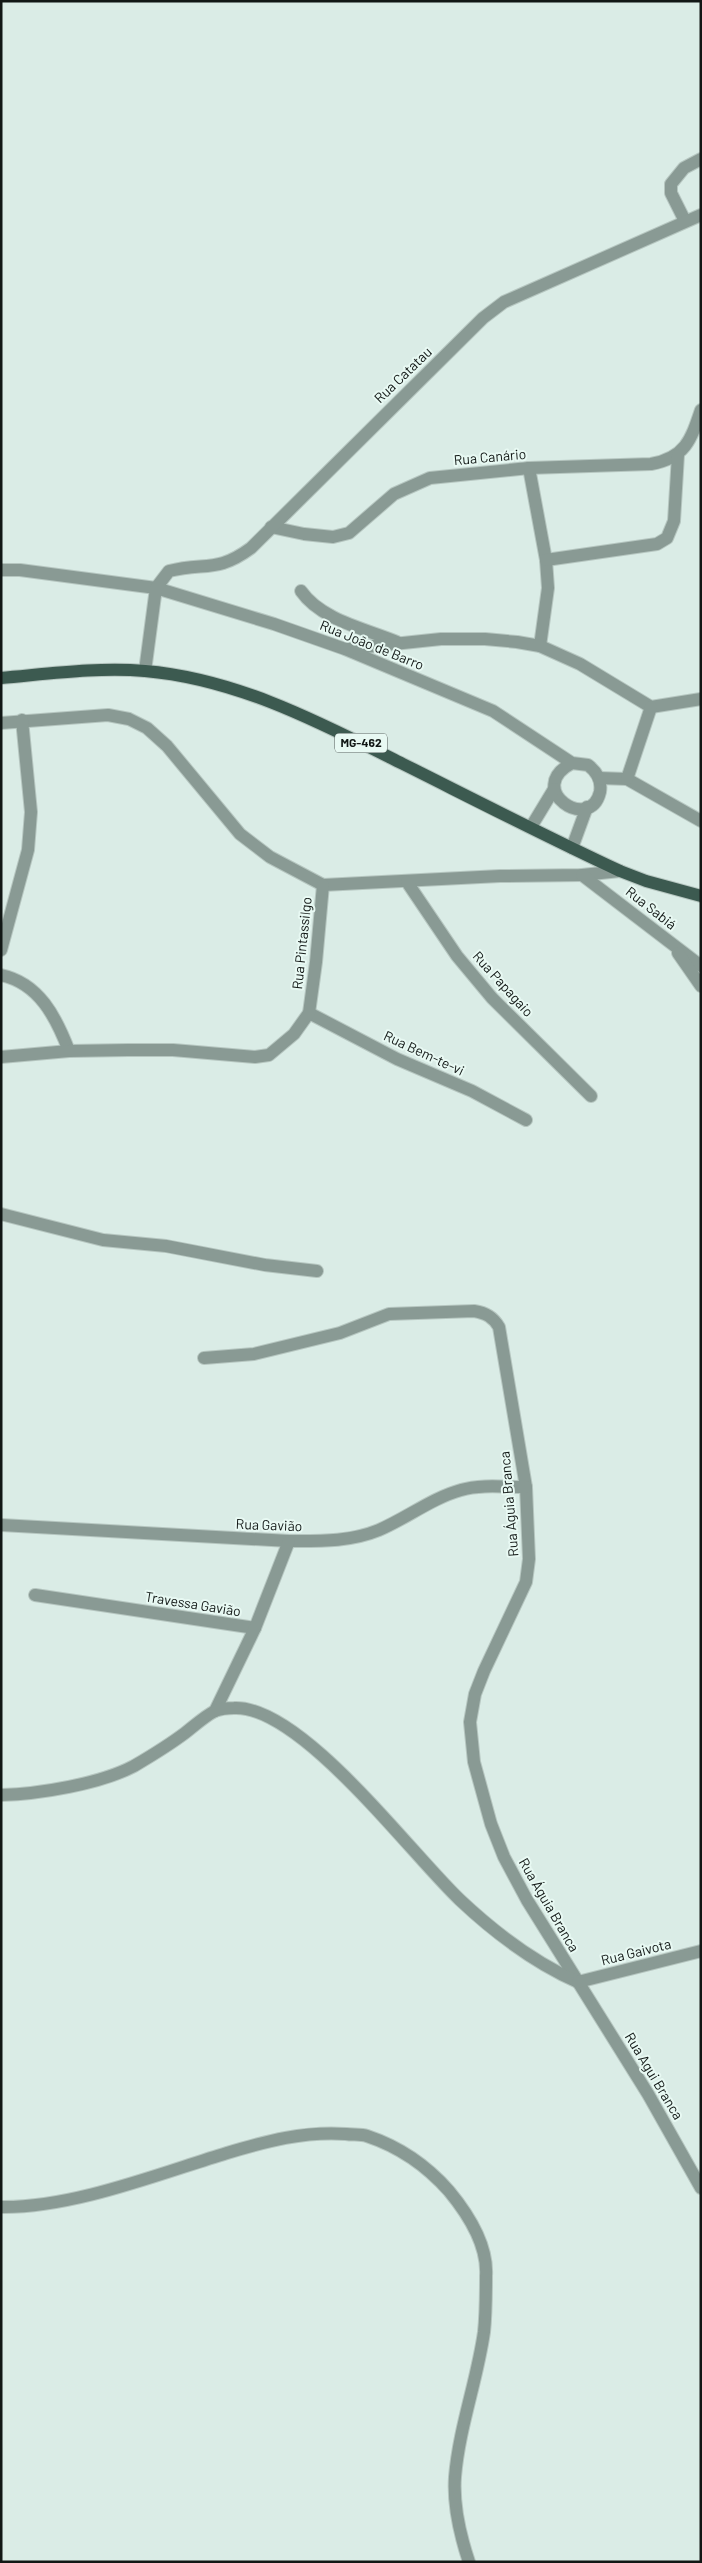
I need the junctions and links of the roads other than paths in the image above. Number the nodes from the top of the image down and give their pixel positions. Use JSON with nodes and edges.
{"nodes":[{"id":1,"x":701,"y":159,"type":"edge"},
{"id":2,"x":701,"y":215,"type":"edge"},
{"id":3,"x":685,"y":221,"type":"junction"},
{"id":4,"x":701,"y":410,"type":"edge"},
{"id":5,"x":678,"y":455,"type":"junction"},
{"id":6,"x":529,"y":468,"type":"junction"},
{"id":7,"x":271,"y":527,"type":"junction"},
{"id":8,"x":546,"y":560,"type":"junction"},
{"id":9,"x":1,"y":570,"type":"edge"},
{"id":10,"x":156,"y":588,"type":"junction"},
{"id":11,"x":301,"y":591,"type":"dead end"},
{"id":12,"x":399,"y":642,"type":"junction"},
{"id":13,"x":540,"y":646,"type":"junction"},
{"id":14,"x":345,"y":649,"type":"junction"},
{"id":15,"x":145,"y":671,"type":"junction"},
{"id":16,"x":1,"y":678,"type":"edge"},
{"id":17,"x":701,"y":699,"type":"edge"},
{"id":18,"x":652,"y":707,"type":"junction"},
{"id":19,"x":22,"y":720,"type":"junction"},
{"id":20,"x":1,"y":722,"type":"edge"},
{"id":21,"x":572,"y":763,"type":"junction"},
{"id":22,"x":599,"y":778,"type":"junction"},
{"id":23,"x":627,"y":779,"type":"junction"},
{"id":24,"x":554,"y":789,"type":"junction"},
{"id":25,"x":587,"y":807,"type":"junction"},
{"id":26,"x":701,"y":821,"type":"edge"},
{"id":27,"x":531,"y":827,"type":"junction"},
{"id":28,"x":572,"y":848,"type":"junction"},
{"id":29,"x":620,"y":871,"type":"junction"},
{"id":30,"x":582,"y":875,"type":"junction"},
{"id":31,"x":407,"y":882,"type":"junction"},
{"id":32,"x":322,"y":885,"type":"junction"},
{"id":33,"x":701,"y":896,"type":"edge"},
{"id":34,"x":671,"y":943,"type":"junction"},
{"id":35,"x":1,"y":950,"type":"edge"},
{"id":36,"x":701,"y":966,"type":"edge"},
{"id":37,"x":1,"y":975,"type":"edge"},
{"id":38,"x":701,"y":986,"type":"edge"},
{"id":39,"x":309,"y":1013,"type":"junction"},
{"id":40,"x":69,"y":1051,"type":"junction"},
{"id":41,"x":1,"y":1056,"type":"edge"},
{"id":42,"x":591,"y":1096,"type":"dead end"},
{"id":43,"x":526,"y":1120,"type":"dead end"},
{"id":44,"x":1,"y":1214,"type":"edge"},
{"id":45,"x":317,"y":1271,"type":"dead end"},
{"id":46,"x":204,"y":1358,"type":"dead end"},
{"id":47,"x":526,"y":1487,"type":"junction"},
{"id":48,"x":1,"y":1525,"type":"edge"},
{"id":49,"x":289,"y":1541,"type":"junction"},
{"id":50,"x":35,"y":1595,"type":"dead end"},
{"id":51,"x":255,"y":1628,"type":"junction"},
{"id":52,"x":216,"y":1711,"type":"junction"},
{"id":53,"x":1,"y":1795,"type":"edge"},
{"id":54,"x":701,"y":1951,"type":"edge"},
{"id":55,"x":578,"y":1982,"type":"junction"},
{"id":56,"x":701,"y":2188,"type":"edge"},
{"id":57,"x":1,"y":2208,"type":"edge"},
{"id":58,"x":469,"y":2562,"type":"edge"}],
"edges":[{"from":1,"to":3,"type":"street"},
{"from":2,"to":3,"type":"street","name":"Rua Catatau"},
{"from":3,"to":7,"type":"street","name":"Rua Catatau"},
{"from":4,"to":5,"type":"street"},
{"from":5,"to":6,"type":"street","name":"Rua Canário"},
{"from":5,"to":8,"type":"street"},
{"from":6,"to":7,"type":"street","name":"Rua Canário"},
{"from":6,"to":8,"type":"street"},
{"from":7,"to":10,"type":"street","name":"Rua Catatau"},
{"from":8,"to":13,"type":"street"},
{"from":9,"to":10,"type":"street","name":"Rua João de Barro"},
{"from":10,"to":14,"type":"street","name":"Rua João de Barro"},
{"from":10,"to":15,"type":"street"},
{"from":11,"to":12,"type":"street"},
{"from":12,"to":13,"type":"street"},
{"from":12,"to":14,"type":"street"},
{"from":13,"to":18,"type":"street"},
{"from":14,"to":21,"type":"street","name":"Rua João de Barro"},
{"from":15,"to":16,"type":"main road","number":"MG-462"},
{"from":15,"to":27,"type":"main road","number":"MG-462"},
{"from":17,"to":18,"type":"street"},
{"from":18,"to":23,"type":"street"},
{"from":19,"to":20,"type":"street","name":"Rua Pintassilgo"},
{"from":19,"to":32,"type":"street","name":"Rua Pintassilgo"},
{"from":19,"to":35,"type":"street"},
{"from":21,"to":22,"type":"street","name":"Rua João de Barro"},
{"from":21,"to":24,"type":"street"},
{"from":22,"to":23,"type":"street"},
{"from":22,"to":25,"type":"street"},
{"from":23,"to":26,"type":"street"},
{"from":24,"to":25,"type":"street"},
{"from":24,"to":27,"type":"street"},
{"from":25,"to":28,"type":"street"},
{"from":27,"to":28,"type":"main road","number":"MG-462"},
{"from":28,"to":29,"type":"main road","number":"MG-462"},
{"from":29,"to":30,"type":"street"},
{"from":29,"to":33,"type":"main road","number":"MG-462"},
{"from":30,"to":31,"type":"street"},
{"from":30,"to":34,"type":"street","name":"Rua Sabiá"},
{"from":31,"to":32,"type":"street"},
{"from":31,"to":42,"type":"street","name":"Rua Papagaio"},
{"from":32,"to":39,"type":"street","name":"Rua Pintassilgo"},
{"from":34,"to":36,"type":"street","name":"Rua Sabiá"},
{"from":34,"to":38,"type":"street"},
{"from":37,"to":40,"type":"street"},
{"from":39,"to":40,"type":"street"},
{"from":39,"to":43,"type":"street","name":"Rua Bem-te-vi"},
{"from":40,"to":41,"type":"street"},
{"from":44,"to":45,"type":"street"},
{"from":46,"to":47,"type":"street","name":"Rua Águia Branca"},
{"from":47,"to":49,"type":"street","name":"Rua Gavião"},
{"from":47,"to":55,"type":"street","name":"Rua Águia Branca"},
{"from":48,"to":49,"type":"street","name":"Rua Gavião"},
{"from":49,"to":51,"type":"street","name":"Travessa Gavião"},
{"from":50,"to":51,"type":"street","name":"Travessa Gavião"},
{"from":51,"to":52,"type":"street"},
{"from":52,"to":53,"type":"street"},
{"from":52,"to":55,"type":"street"},
{"from":54,"to":55,"type":"street","name":"Rua Gaivota"},
{"from":55,"to":56,"type":"street","name":"Rua Agui Branca"},
{"from":57,"to":58,"type":"street"}]}
